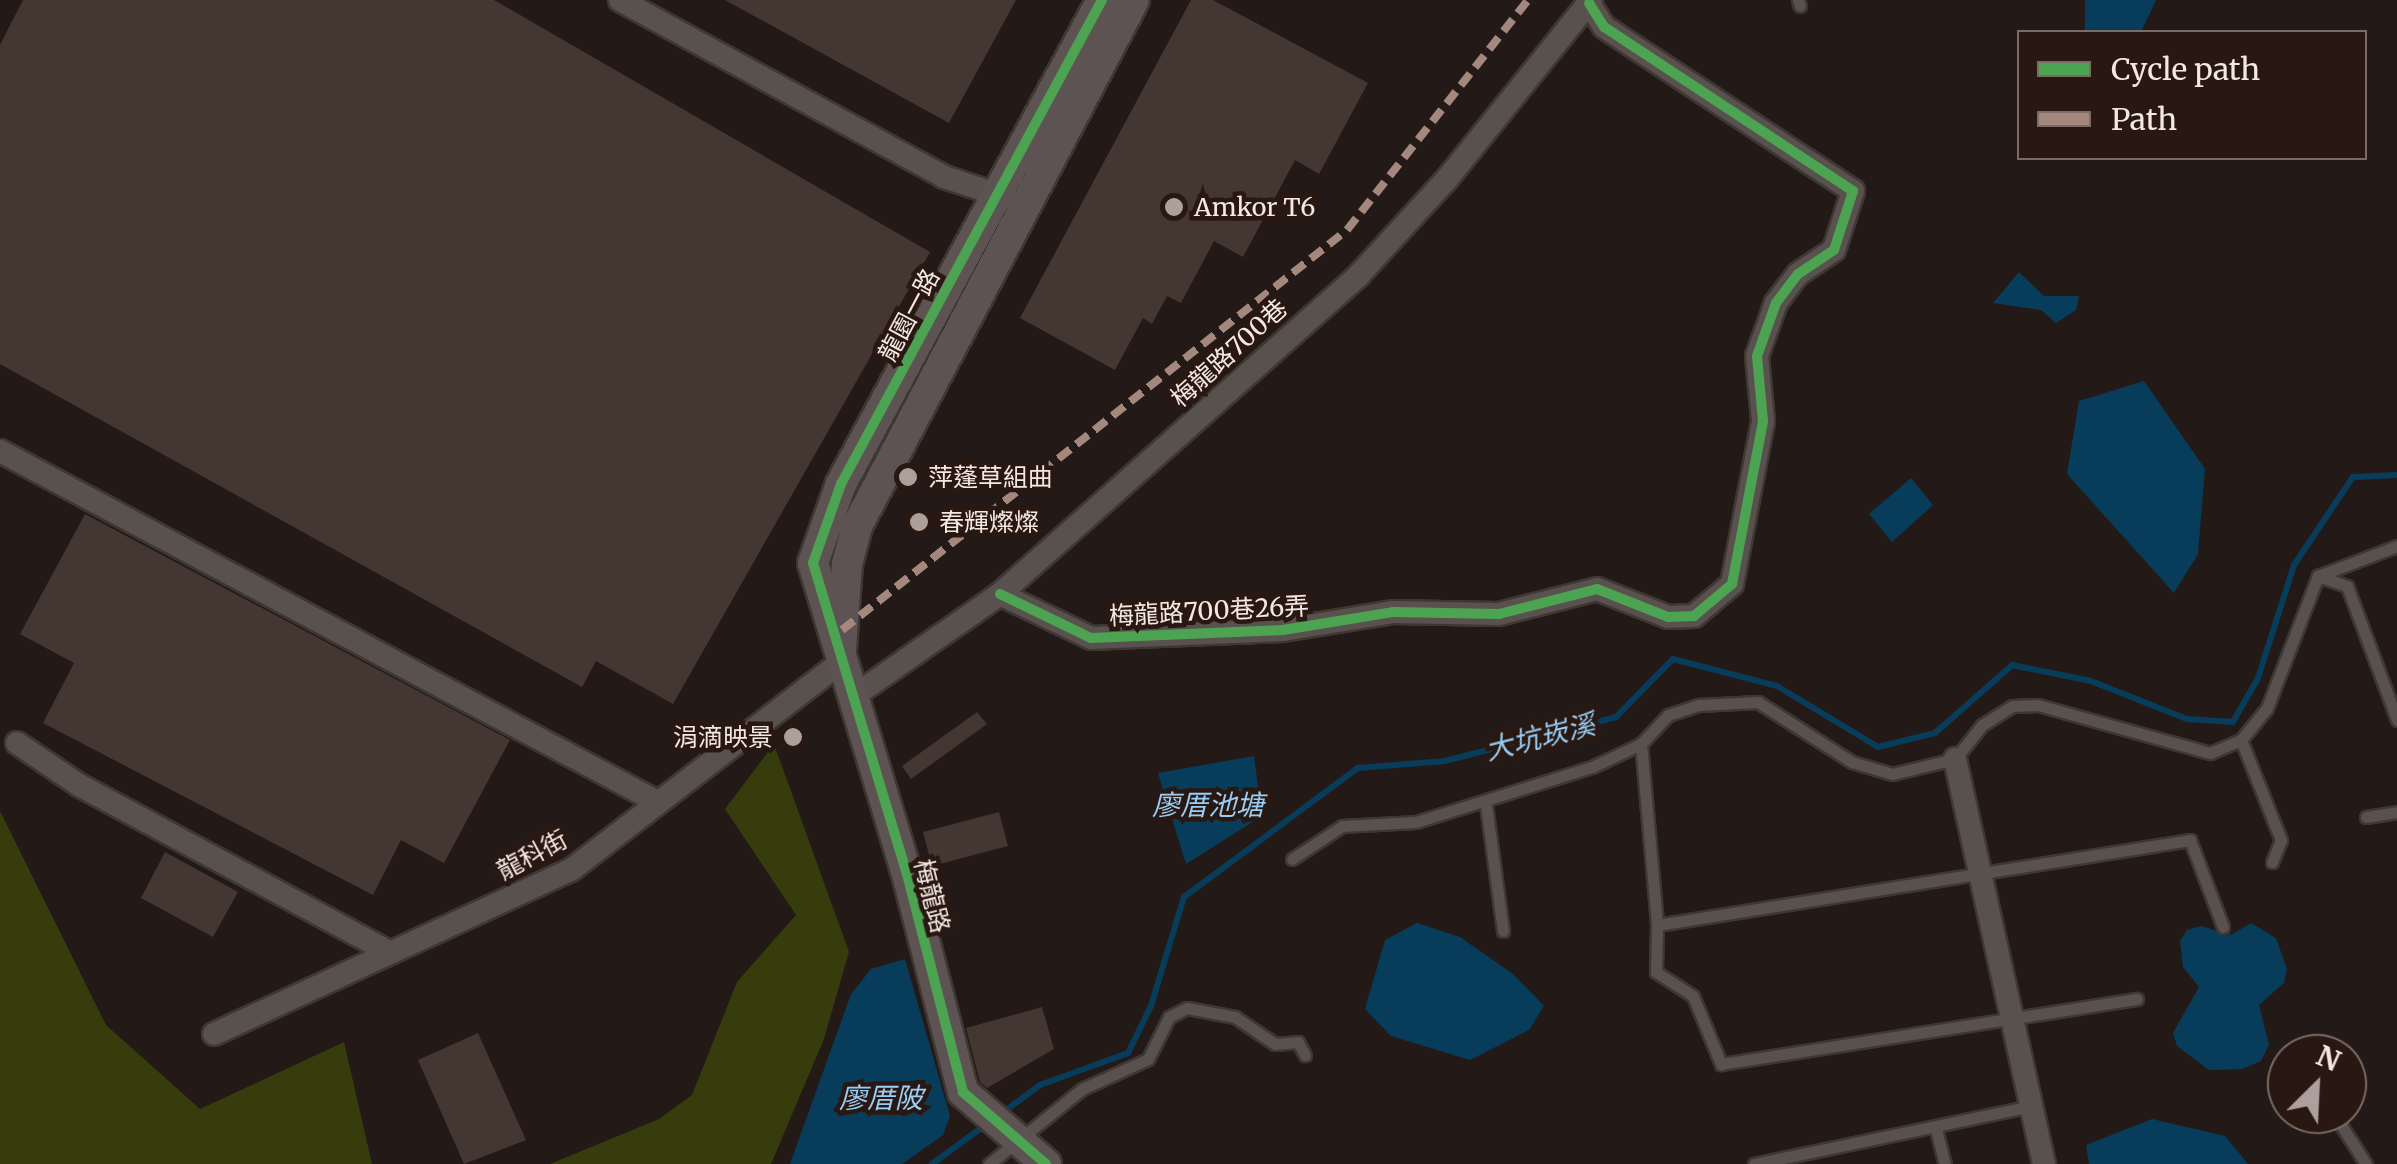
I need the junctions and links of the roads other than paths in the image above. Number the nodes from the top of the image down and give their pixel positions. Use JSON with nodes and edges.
{"nodes":[{"id":1,"x":620,"y":0,"type":"edge"},
{"id":2,"x":1102,"y":0,"type":"edge"},
{"id":3,"x":1134,"y":0,"type":"edge"},
{"id":4,"x":1590,"y":2,"type":"edge"},
{"id":5,"x":1011,"y":200,"type":"junction"},
{"id":6,"x":0,"y":451,"type":"edge"},
{"id":7,"x":2397,"y":546,"type":"edge"},
{"id":8,"x":2318,"y":576,"type":"junction"},
{"id":9,"x":1000,"y":594,"type":"junction"},
{"id":10,"x":840,"y":662,"type":"junction"},
{"id":11,"x":854,"y":696,"type":"junction"},
{"id":12,"x":2397,"y":720,"type":"edge"},
{"id":13,"x":2241,"y":740,"type":"junction"},
{"id":14,"x":18,"y":743,"type":"dead end"},
{"id":15,"x":1641,"y":744,"type":"junction"},
{"id":16,"x":1955,"y":760,"type":"junction"},
{"id":17,"x":654,"y":800,"type":"junction"},
{"id":18,"x":1486,"y":805,"type":"junction"},
{"id":19,"x":2397,"y":812,"type":"edge"},
{"id":20,"x":2366,"y":817,"type":"dead end"},
{"id":21,"x":1292,"y":859,"type":"dead end"},
{"id":22,"x":2272,"y":862,"type":"dead end"},
{"id":23,"x":1984,"y":877,"type":"junction"},
{"id":24,"x":1657,"y":925,"type":"junction"},
{"id":25,"x":2222,"y":927,"type":"dead end"},
{"id":26,"x":1503,"y":931,"type":"dead end"},
{"id":27,"x":391,"y":953,"type":"junction"},
{"id":28,"x":2137,"y":999,"type":"dead end"},
{"id":29,"x":2015,"y":1020,"type":"junction"},
{"id":30,"x":214,"y":1034,"type":"dead end"},
{"id":31,"x":1305,"y":1055,"type":"dead end"},
{"id":32,"x":2032,"y":1106,"type":"junction"},
{"id":33,"x":1936,"y":1129,"type":"junction"},
{"id":34,"x":1002,"y":1131,"type":"junction"},
{"id":35,"x":2347,"y":1134,"type":"edge"},
{"id":36,"x":989,"y":1164,"type":"edge"},
{"id":37,"x":1046,"y":1164,"type":"edge"},
{"id":38,"x":1754,"y":1164,"type":"edge"},
{"id":39,"x":1945,"y":1164,"type":"edge"},
{"id":40,"x":2044,"y":1164,"type":"edge"},
{"id":41,"x":2366,"y":1164,"type":"edge"}],
"edges":[{"from":1,"to":5,"type":"street"},
{"from":2,"to":5,"type":"street","name":"龍園一路"},
{"from":3,"to":5,"type":"street","name":"龍園一路"},
{"from":4,"to":9,"type":"street","name":"梅龍路700巷"},
{"from":4,"to":9,"type":"street","name":"梅龍路700巷26弄"},
{"from":5,"to":10,"type":"street","name":"龍園一路"},
{"from":6,"to":17,"type":"street"},
{"from":7,"to":8,"type":"lane"},
{"from":8,"to":12,"type":"lane"},
{"from":8,"to":13,"type":"lane"},
{"from":9,"to":11,"type":"street","name":"梅龍路700巷"},
{"from":10,"to":11,"type":"street","name":"梅龍路"},
{"from":10,"to":17,"type":"street","name":"龍科街"},
{"from":11,"to":34,"type":"street","name":"梅龍路"},
{"from":13,"to":16,"type":"lane"},
{"from":13,"to":22,"type":"lane"},
{"from":14,"to":27,"type":"street"},
{"from":15,"to":16,"type":"lane"},
{"from":15,"to":18,"type":"lane"},
{"from":15,"to":24,"type":"lane"},
{"from":16,"to":23,"type":"street"},
{"from":17,"to":27,"type":"street","name":"龍科街"},
{"from":18,"to":21,"type":"lane"},
{"from":18,"to":26,"type":"lane"},
{"from":19,"to":20,"type":"lane"},
{"from":23,"to":24,"type":"lane"},
{"from":23,"to":25,"type":"lane"},
{"from":23,"to":29,"type":"street"},
{"from":24,"to":29,"type":"lane"},
{"from":27,"to":30,"type":"street","name":"龍科街"},
{"from":28,"to":29,"type":"lane"},
{"from":29,"to":32,"type":"street"},
{"from":31,"to":34,"type":"lane"},
{"from":32,"to":33,"type":"lane"},
{"from":32,"to":40,"type":"street"},
{"from":33,"to":38,"type":"lane"},
{"from":33,"to":39,"type":"lane"},
{"from":34,"to":36,"type":"lane"},
{"from":34,"to":37,"type":"street","name":"梅龍路"},
{"from":35,"to":41,"type":"lane"}]}
